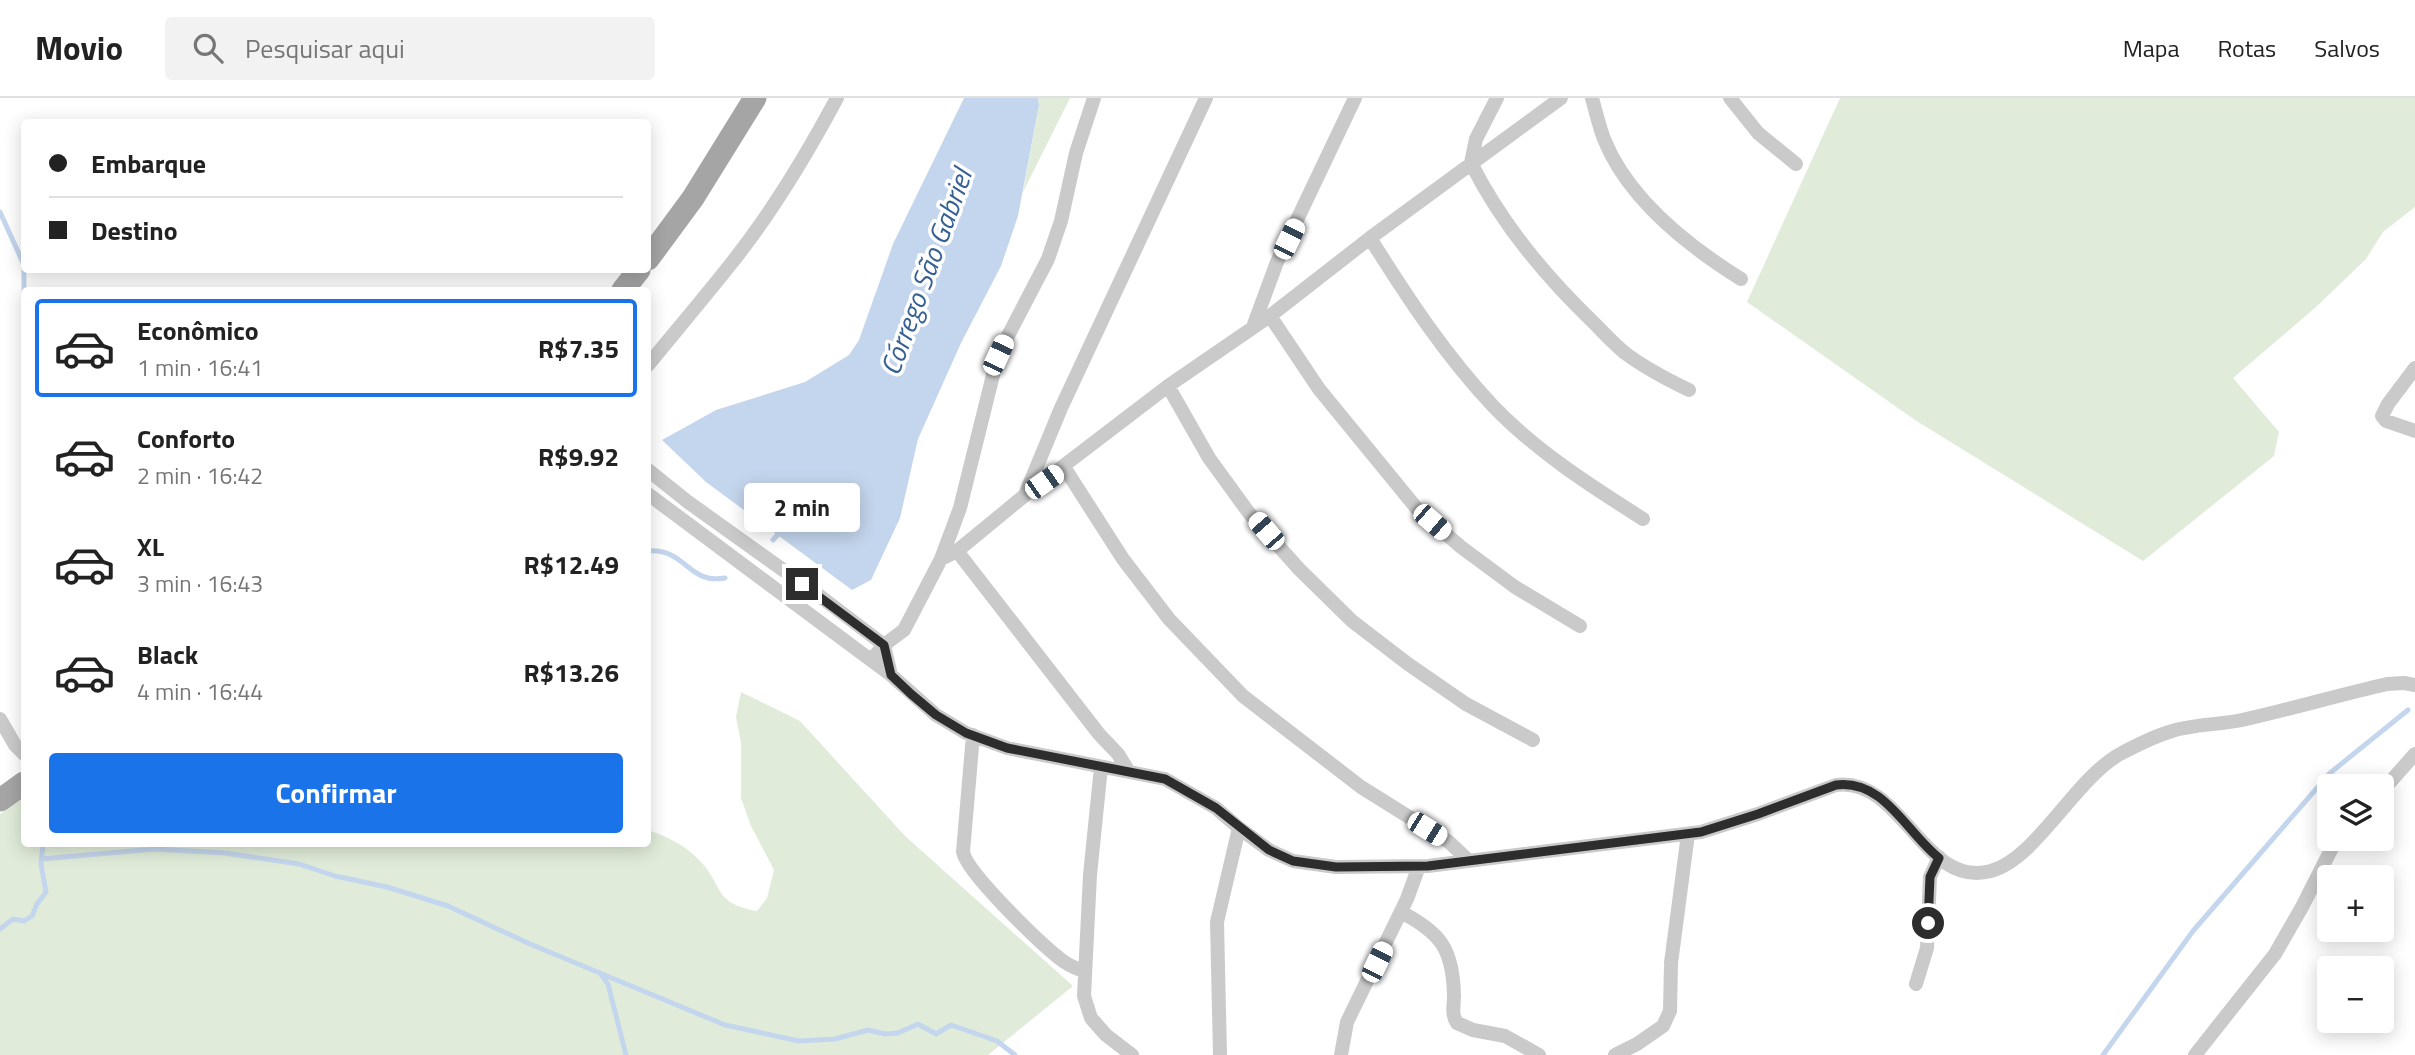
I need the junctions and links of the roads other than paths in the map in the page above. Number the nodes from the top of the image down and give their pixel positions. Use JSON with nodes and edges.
{"nodes":[{"id":1,"x":755,"y":98,"type":"edge"},
{"id":2,"x":837,"y":98,"type":"edge"},
{"id":3,"x":1094,"y":98,"type":"edge"},
{"id":4,"x":1206,"y":98,"type":"edge"},
{"id":5,"x":1355,"y":98,"type":"edge"},
{"id":6,"x":1497,"y":98,"type":"edge"},
{"id":7,"x":1561,"y":98,"type":"edge"},
{"id":8,"x":1592,"y":98,"type":"edge"},
{"id":9,"x":1730,"y":98,"type":"edge"},
{"id":10,"x":1471,"y":163,"type":"junction"},
{"id":11,"x":1796,"y":164,"type":"dead end"},
{"id":12,"x":1370,"y":238,"type":"junction"},
{"id":13,"x":651,"y":254,"type":"edge"},
{"id":14,"x":637,"y":273,"type":"edge"},
{"id":15,"x":1741,"y":279,"type":"dead end"},
{"id":16,"x":625,"y":287,"type":"edge"},
{"id":17,"x":1270,"y":316,"type":"junction"},
{"id":18,"x":1253,"y":327,"type":"junction"},
{"id":19,"x":651,"y":361,"type":"edge"},
{"id":20,"x":2415,"y":368,"type":"edge"},
{"id":21,"x":1168,"y":386,"type":"junction"},
{"id":22,"x":1689,"y":390,"type":"dead end"},
{"id":23,"x":2415,"y":431,"type":"edge"},
{"id":24,"x":1064,"y":467,"type":"junction"},
{"id":25,"x":651,"y":472,"type":"edge"},
{"id":26,"x":651,"y":496,"type":"edge"},
{"id":27,"x":1024,"y":496,"type":"junction"},
{"id":28,"x":1643,"y":519,"type":"dead end"},
{"id":29,"x":957,"y":551,"type":"junction"},
{"id":30,"x":941,"y":559,"type":"junction"},
{"id":31,"x":1580,"y":626,"type":"dead end"},
{"id":32,"x":884,"y":645,"type":"junction"},
{"id":33,"x":871,"y":660,"type":"junction"},
{"id":34,"x":891,"y":675,"type":"junction"},
{"id":35,"x":2414,"y":683,"type":"edge"},
{"id":36,"x":0,"y":719,"type":"edge"},
{"id":37,"x":974,"y":735,"type":"junction"},
{"id":38,"x":1533,"y":740,"type":"dead end"},
{"id":39,"x":21,"y":751,"type":"edge"},
{"id":40,"x":2415,"y":754,"type":"edge"},
{"id":41,"x":1101,"y":767,"type":"junction"},
{"id":42,"x":1129,"y":772,"type":"junction"},
{"id":43,"x":2394,"y":778,"type":"edge"},
{"id":44,"x":21,"y":785,"type":"edge"},
{"id":45,"x":0,"y":800,"type":"edge"},
{"id":46,"x":1239,"y":828,"type":"junction"},
{"id":47,"x":1688,"y":834,"type":"junction"},
{"id":48,"x":2330,"y":851,"type":"edge"},
{"id":49,"x":1939,"y":858,"type":"junction"},
{"id":50,"x":1469,"y":861,"type":"junction"},
{"id":51,"x":1419,"y":866,"type":"junction"},
{"id":52,"x":1401,"y":912,"type":"junction"},
{"id":53,"x":1083,"y":971,"type":"junction"},
{"id":54,"x":1916,"y":984,"type":"dead end"},
{"id":55,"x":1132,"y":1055,"type":"edge"},
{"id":56,"x":1220,"y":1055,"type":"edge"},
{"id":57,"x":1341,"y":1055,"type":"edge"},
{"id":58,"x":1539,"y":1055,"type":"edge"},
{"id":59,"x":1615,"y":1055,"type":"edge"},
{"id":60,"x":2195,"y":1055,"type":"edge"}],
"edges":[{"from":1,"to":13,"type":"main road"},
{"from":2,"to":19,"type":"street"},
{"from":3,"to":30,"type":"street"},
{"from":4,"to":27,"type":"street"},
{"from":5,"to":18,"type":"street"},
{"from":6,"to":10,"type":"street"},
{"from":7,"to":10,"type":"street"},
{"from":8,"to":15,"type":"street"},
{"from":9,"to":11,"type":"street"},
{"from":10,"to":12,"type":"street"},
{"from":10,"to":22,"type":"street"},
{"from":12,"to":17,"type":"street"},
{"from":12,"to":28,"type":"street"},
{"from":14,"to":16,"type":"main road"},
{"from":17,"to":18,"type":"street"},
{"from":17,"to":31,"type":"street"},
{"from":18,"to":21,"type":"street"},
{"from":20,"to":23,"type":"street"},
{"from":21,"to":24,"type":"street"},
{"from":21,"to":38,"type":"street"},
{"from":24,"to":27,"type":"street"},
{"from":24,"to":50,"type":"street"},
{"from":25,"to":32,"type":"street"},
{"from":26,"to":33,"type":"street"},
{"from":27,"to":29,"type":"street"},
{"from":29,"to":30,"type":"street"},
{"from":29,"to":42,"type":"street"},
{"from":30,"to":32,"type":"street"},
{"from":32,"to":33,"type":"street"},
{"from":32,"to":34,"type":"street"},
{"from":33,"to":34,"type":"street"},
{"from":34,"to":37,"type":"street"},
{"from":35,"to":49,"type":"street"},
{"from":36,"to":39,"type":"street"},
{"from":37,"to":41,"type":"street"},
{"from":37,"to":53,"type":"street"},
{"from":40,"to":43,"type":"street"},
{"from":41,"to":42,"type":"street"},
{"from":41,"to":53,"type":"street"},
{"from":42,"to":46,"type":"street"},
{"from":44,"to":45,"type":"main road"},
{"from":46,"to":51,"type":"street"},
{"from":46,"to":56,"type":"street"},
{"from":47,"to":49,"type":"street"},
{"from":47,"to":50,"type":"street"},
{"from":47,"to":59,"type":"street"},
{"from":48,"to":60,"type":"street"},
{"from":49,"to":54,"type":"street"},
{"from":50,"to":51,"type":"street"},
{"from":51,"to":52,"type":"street"},
{"from":52,"to":57,"type":"street"},
{"from":52,"to":58,"type":"street"},
{"from":53,"to":55,"type":"street"}]}
